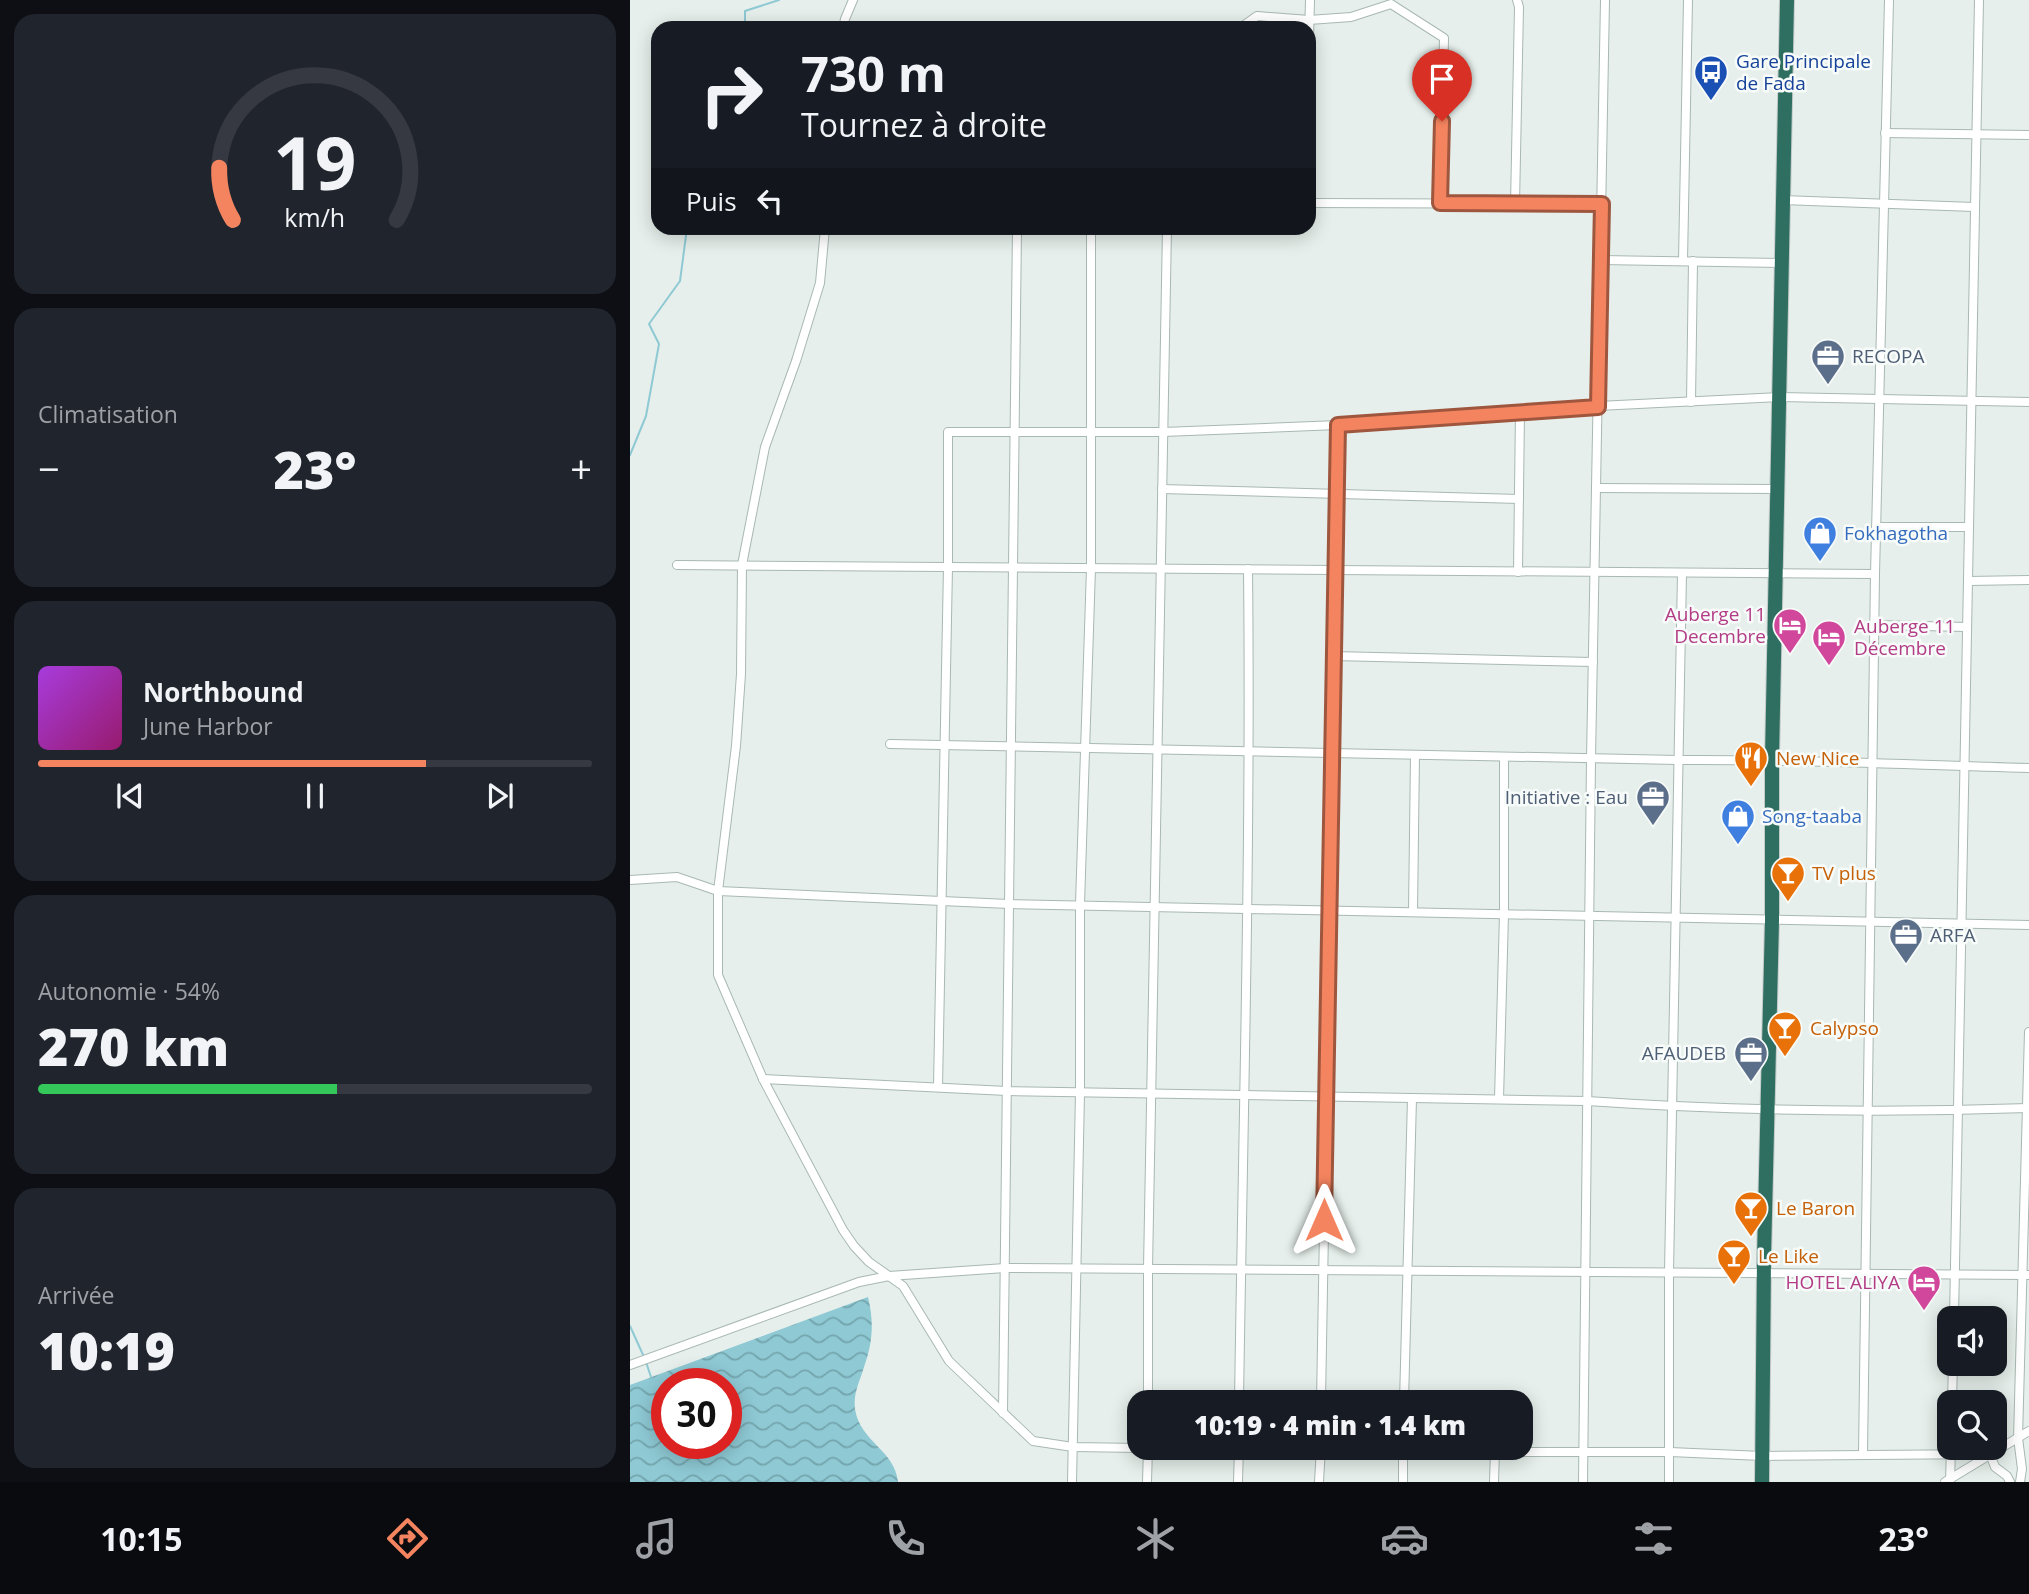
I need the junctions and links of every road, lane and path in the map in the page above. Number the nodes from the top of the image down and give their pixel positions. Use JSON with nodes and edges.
{"nodes":[{"id":1,"x":853,"y":0,"type":"edge"},
{"id":2,"x":1310,"y":0,"type":"edge"},
{"id":3,"x":1517,"y":0,"type":"edge"},
{"id":4,"x":1605,"y":0,"type":"edge"},
{"id":5,"x":1688,"y":0,"type":"edge"},
{"id":6,"x":1787,"y":0,"type":"edge"},
{"id":7,"x":1889,"y":0,"type":"edge"},
{"id":8,"x":1979,"y":0,"type":"edge"},
{"id":9,"x":1309,"y":20,"type":"junction"},
{"id":10,"x":845,"y":21,"type":"edge"},
{"id":11,"x":1250,"y":21,"type":"edge"},
{"id":12,"x":1885,"y":133,"type":"junction"},
{"id":13,"x":1975,"y":133,"type":"junction"},
{"id":14,"x":2029,"y":135,"type":"edge"},
{"id":15,"x":1783,"y":200,"type":"junction"},
{"id":16,"x":1316,"y":203,"type":"edge"},
{"id":17,"x":1440,"y":203,"type":"junction"},
{"id":18,"x":1883,"y":203,"type":"junction"},
{"id":19,"x":1515,"y":204,"type":"junction"},
{"id":20,"x":1602,"y":204,"type":"junction"},
{"id":21,"x":1974,"y":207,"type":"junction"},
{"id":22,"x":824,"y":235,"type":"edge"},
{"id":23,"x":1017,"y":235,"type":"edge"},
{"id":24,"x":1091,"y":235,"type":"edge"},
{"id":25,"x":1167,"y":235,"type":"edge"},
{"id":26,"x":1601,"y":260,"type":"junction"},
{"id":27,"x":1683,"y":261,"type":"junction"},
{"id":28,"x":1693,"y":261,"type":"junction"},
{"id":29,"x":1781,"y":263,"type":"junction"},
{"id":30,"x":1780,"y":397,"type":"junction"},
{"id":31,"x":1878,"y":400,"type":"junction"},
{"id":32,"x":1972,"y":401,"type":"junction"},
{"id":33,"x":1691,"y":402,"type":"junction"},
{"id":34,"x":2029,"y":402,"type":"edge"},
{"id":35,"x":1598,"y":407,"type":"junction"},
{"id":36,"x":1520,"y":412,"type":"junction"},
{"id":37,"x":1338,"y":425,"type":"junction"},
{"id":38,"x":1015,"y":432,"type":"junction"},
{"id":39,"x":1090,"y":432,"type":"junction"},
{"id":40,"x":1163,"y":432,"type":"junction"},
{"id":41,"x":1597,"y":488,"type":"junction"},
{"id":42,"x":1162,"y":489,"type":"junction"},
{"id":43,"x":1778,"y":489,"type":"junction"},
{"id":44,"x":1336,"y":494,"type":"junction"},
{"id":45,"x":1519,"y":499,"type":"junction"},
{"id":46,"x":1876,"y":527,"type":"junction"},
{"id":47,"x":1969,"y":527,"type":"junction"},
{"id":48,"x":677,"y":565,"type":"dead end"},
{"id":49,"x":743,"y":565,"type":"junction"},
{"id":50,"x":948,"y":567,"type":"junction"},
{"id":51,"x":1013,"y":568,"type":"junction"},
{"id":52,"x":1091,"y":568,"type":"junction"},
{"id":53,"x":1161,"y":569,"type":"junction"},
{"id":54,"x":1248,"y":569,"type":"junction"},
{"id":55,"x":1335,"y":570,"type":"junction"},
{"id":56,"x":1518,"y":572,"type":"junction"},
{"id":57,"x":1595,"y":572,"type":"junction"},
{"id":58,"x":1682,"y":573,"type":"junction"},
{"id":59,"x":1776,"y":574,"type":"junction"},
{"id":60,"x":1875,"y":575,"type":"junction"},
{"id":61,"x":2029,"y":580,"type":"edge"},
{"id":62,"x":1968,"y":581,"type":"junction"},
{"id":63,"x":1874,"y":625,"type":"junction"},
{"id":64,"x":1967,"y":627,"type":"junction"},
{"id":65,"x":1333,"y":656,"type":"junction"},
{"id":66,"x":1593,"y":662,"type":"junction"},
{"id":67,"x":890,"y":744,"type":"dead end"},
{"id":68,"x":945,"y":746,"type":"junction"},
{"id":69,"x":1011,"y":747,"type":"junction"},
{"id":70,"x":1086,"y":748,"type":"junction"},
{"id":71,"x":1158,"y":750,"type":"junction"},
{"id":72,"x":1250,"y":751,"type":"junction"},
{"id":73,"x":1331,"y":753,"type":"junction"},
{"id":74,"x":1415,"y":755,"type":"junction"},
{"id":75,"x":1504,"y":757,"type":"junction"},
{"id":76,"x":1591,"y":758,"type":"junction"},
{"id":77,"x":1772,"y":759,"type":"junction"},
{"id":78,"x":1678,"y":760,"type":"junction"},
{"id":79,"x":1872,"y":764,"type":"junction"},
{"id":80,"x":1964,"y":766,"type":"junction"},
{"id":81,"x":2029,"y":768,"type":"edge"},
{"id":82,"x":630,"y":880,"type":"edge"},
{"id":83,"x":718,"y":891,"type":"junction"},
{"id":84,"x":942,"y":900,"type":"junction"},
{"id":85,"x":1009,"y":904,"type":"junction"},
{"id":86,"x":1080,"y":904,"type":"junction"},
{"id":87,"x":1154,"y":907,"type":"junction"},
{"id":88,"x":1246,"y":909,"type":"junction"},
{"id":89,"x":1330,"y":911,"type":"junction"},
{"id":90,"x":1413,"y":912,"type":"junction"},
{"id":91,"x":1504,"y":914,"type":"junction"},
{"id":92,"x":1589,"y":916,"type":"junction"},
{"id":93,"x":1675,"y":918,"type":"junction"},
{"id":94,"x":1772,"y":920,"type":"junction"},
{"id":95,"x":1869,"y":922,"type":"junction"},
{"id":96,"x":1961,"y":924,"type":"junction"},
{"id":97,"x":2029,"y":925,"type":"edge"},
{"id":98,"x":2029,"y":1032,"type":"edge"},
{"id":99,"x":763,"y":1079,"type":"junction"},
{"id":100,"x":938,"y":1087,"type":"junction"},
{"id":101,"x":1007,"y":1091,"type":"junction"},
{"id":102,"x":1080,"y":1093,"type":"junction"},
{"id":103,"x":1151,"y":1094,"type":"junction"},
{"id":104,"x":1243,"y":1095,"type":"junction"},
{"id":105,"x":1325,"y":1097,"type":"junction"},
{"id":106,"x":1412,"y":1098,"type":"junction"},
{"id":107,"x":1499,"y":1099,"type":"junction"},
{"id":108,"x":1587,"y":1101,"type":"junction"},
{"id":109,"x":1672,"y":1107,"type":"junction"},
{"id":110,"x":2028,"y":1108,"type":"edge"},
{"id":111,"x":1768,"y":1109,"type":"junction"},
{"id":112,"x":1867,"y":1110,"type":"junction"},
{"id":113,"x":1958,"y":1111,"type":"junction"},
{"id":114,"x":1005,"y":1268,"type":"junction"},
{"id":115,"x":1077,"y":1268,"type":"junction"},
{"id":116,"x":1148,"y":1269,"type":"junction"},
{"id":117,"x":1241,"y":1269,"type":"junction"},
{"id":118,"x":1324,"y":1270,"type":"junction"},
{"id":119,"x":1406,"y":1271,"type":"junction"},
{"id":120,"x":1586,"y":1272,"type":"junction"},
{"id":121,"x":1669,"y":1272,"type":"junction"},
{"id":122,"x":1865,"y":1274,"type":"junction"},
{"id":123,"x":1764,"y":1275,"type":"junction"},
{"id":124,"x":1955,"y":1275,"type":"junction"},
{"id":125,"x":2026,"y":1275,"type":"edge"},
{"id":126,"x":888,"y":1276,"type":"junction"},
{"id":127,"x":1954,"y":1306,"type":"edge"},
{"id":128,"x":630,"y":1365,"type":"edge"},
{"id":129,"x":1148,"y":1390,"type":"edge"},
{"id":130,"x":1239,"y":1390,"type":"edge"},
{"id":131,"x":1321,"y":1390,"type":"edge"},
{"id":132,"x":1404,"y":1390,"type":"edge"},
{"id":133,"x":1003,"y":1413,"type":"junction"},
{"id":134,"x":2029,"y":1431,"type":"edge"},
{"id":135,"x":2018,"y":1438,"type":"junction"},
{"id":136,"x":2007,"y":1444,"type":"edge"},
{"id":137,"x":1073,"y":1447,"type":"junction"},
{"id":138,"x":1127,"y":1447,"type":"edge"},
{"id":139,"x":1533,"y":1451,"type":"edge"},
{"id":140,"x":1585,"y":1451,"type":"junction"},
{"id":141,"x":1937,"y":1451,"type":"edge"},
{"id":142,"x":1670,"y":1452,"type":"junction"},
{"id":143,"x":1863,"y":1454,"type":"junction"},
{"id":144,"x":1762,"y":1456,"type":"junction"},
{"id":145,"x":1148,"y":1460,"type":"edge"},
{"id":146,"x":1239,"y":1460,"type":"edge"},
{"id":147,"x":1320,"y":1460,"type":"edge"},
{"id":148,"x":1403,"y":1460,"type":"edge"},
{"id":149,"x":1495,"y":1460,"type":"edge"},
{"id":150,"x":1950,"y":1460,"type":"edge"},
{"id":151,"x":1981,"y":1460,"type":"edge"},
{"id":152,"x":1992,"y":1460,"type":"edge"},
{"id":153,"x":1948,"y":1481,"type":"edge"},
{"id":154,"x":1072,"y":1482,"type":"edge"},
{"id":155,"x":1147,"y":1482,"type":"edge"},
{"id":156,"x":1238,"y":1482,"type":"edge"},
{"id":157,"x":1319,"y":1482,"type":"edge"},
{"id":158,"x":1403,"y":1482,"type":"edge"},
{"id":159,"x":1494,"y":1482,"type":"edge"},
{"id":160,"x":1583,"y":1482,"type":"edge"},
{"id":161,"x":1669,"y":1482,"type":"edge"},
{"id":162,"x":1762,"y":1482,"type":"edge"},
{"id":163,"x":2010,"y":1482,"type":"edge"},
{"id":164,"x":2020,"y":1482,"type":"edge"}],
"edges":[{"from":1,"to":10,"type":"street"},
{"from":2,"to":9,"type":"street"},
{"from":3,"to":19,"type":"street"},
{"from":4,"to":20,"type":"street"},
{"from":5,"to":27,"type":"street"},
{"from":6,"to":15,"type":"highway"},
{"from":7,"to":12,"type":"street"},
{"from":8,"to":13,"type":"street"},
{"from":9,"to":11,"type":"street"},
{"from":9,"to":17,"type":"street"},
{"from":12,"to":13,"type":"street"},
{"from":12,"to":18,"type":"street"},
{"from":13,"to":14,"type":"street"},
{"from":13,"to":21,"type":"street"},
{"from":15,"to":18,"type":"street"},
{"from":15,"to":29,"type":"highway"},
{"from":16,"to":17,"type":"street"},
{"from":17,"to":19,"type":"street"},
{"from":18,"to":21,"type":"street"},
{"from":18,"to":31,"type":"street"},
{"from":19,"to":20,"type":"street"},
{"from":20,"to":26,"type":"street"},
{"from":21,"to":32,"type":"street"},
{"from":22,"to":49,"type":"street"},
{"from":23,"to":38,"type":"street"},
{"from":24,"to":39,"type":"street"},
{"from":25,"to":40,"type":"street"},
{"from":26,"to":27,"type":"street"},
{"from":26,"to":35,"type":"street"},
{"from":27,"to":28,"type":"street"},
{"from":28,"to":29,"type":"street"},
{"from":28,"to":33,"type":"street"},
{"from":29,"to":30,"type":"highway"},
{"from":30,"to":31,"type":"street"},
{"from":30,"to":33,"type":"street"},
{"from":30,"to":43,"type":"highway"},
{"from":31,"to":32,"type":"street"},
{"from":31,"to":46,"type":"street"},
{"from":32,"to":34,"type":"street"},
{"from":32,"to":47,"type":"street"},
{"from":33,"to":35,"type":"street"},
{"from":35,"to":36,"type":"street"},
{"from":35,"to":41,"type":"street"},
{"from":36,"to":37,"type":"street"},
{"from":36,"to":45,"type":"street"},
{"from":37,"to":40,"type":"street"},
{"from":37,"to":44,"type":"street"},
{"from":38,"to":39,"type":"street"},
{"from":38,"to":50,"type":"street"},
{"from":38,"to":51,"type":"street"},
{"from":39,"to":40,"type":"street"},
{"from":39,"to":52,"type":"street"},
{"from":40,"to":42,"type":"street"},
{"from":41,"to":43,"type":"street"},
{"from":41,"to":57,"type":"street"},
{"from":42,"to":44,"type":"street"},
{"from":42,"to":53,"type":"street"},
{"from":43,"to":59,"type":"highway"},
{"from":44,"to":45,"type":"street"},
{"from":44,"to":55,"type":"street"},
{"from":45,"to":56,"type":"street"},
{"from":46,"to":47,"type":"street"},
{"from":46,"to":60,"type":"street"},
{"from":47,"to":62,"type":"street"},
{"from":48,"to":49,"type":"street"},
{"from":49,"to":50,"type":"street"},
{"from":49,"to":83,"type":"street"},
{"from":50,"to":51,"type":"street"},
{"from":50,"to":68,"type":"street"},
{"from":51,"to":52,"type":"street"},
{"from":51,"to":69,"type":"street"},
{"from":52,"to":53,"type":"street"},
{"from":52,"to":70,"type":"street"},
{"from":53,"to":54,"type":"street"},
{"from":53,"to":71,"type":"street"},
{"from":54,"to":55,"type":"street"},
{"from":54,"to":72,"type":"street"},
{"from":55,"to":56,"type":"street"},
{"from":55,"to":65,"type":"street"},
{"from":56,"to":57,"type":"street"},
{"from":57,"to":58,"type":"street"},
{"from":57,"to":66,"type":"street"},
{"from":58,"to":59,"type":"street"},
{"from":58,"to":78,"type":"street"},
{"from":59,"to":60,"type":"street"},
{"from":59,"to":77,"type":"highway"},
{"from":60,"to":63,"type":"street"},
{"from":61,"to":62,"type":"street"},
{"from":62,"to":64,"type":"street"},
{"from":63,"to":64,"type":"street"},
{"from":63,"to":79,"type":"street"},
{"from":64,"to":80,"type":"street"},
{"from":65,"to":66,"type":"street"},
{"from":65,"to":73,"type":"street"},
{"from":66,"to":76,"type":"street"},
{"from":67,"to":68,"type":"street"},
{"from":68,"to":69,"type":"street"},
{"from":68,"to":84,"type":"street"},
{"from":69,"to":70,"type":"street"},
{"from":69,"to":85,"type":"street"},
{"from":70,"to":71,"type":"street"},
{"from":70,"to":86,"type":"street"},
{"from":71,"to":72,"type":"street"},
{"from":71,"to":87,"type":"street"},
{"from":72,"to":73,"type":"street"},
{"from":72,"to":88,"type":"street"},
{"from":73,"to":74,"type":"street"},
{"from":73,"to":89,"type":"street"},
{"from":74,"to":75,"type":"street"},
{"from":74,"to":90,"type":"street"},
{"from":75,"to":76,"type":"street"},
{"from":75,"to":91,"type":"street"},
{"from":76,"to":78,"type":"street"},
{"from":76,"to":92,"type":"street"},
{"from":77,"to":78,"type":"street"},
{"from":77,"to":79,"type":"street"},
{"from":77,"to":94,"type":"highway"},
{"from":78,"to":93,"type":"street"},
{"from":79,"to":80,"type":"street"},
{"from":79,"to":95,"type":"street"},
{"from":80,"to":81,"type":"street"},
{"from":80,"to":96,"type":"street"},
{"from":82,"to":83,"type":"street"},
{"from":83,"to":84,"type":"street"},
{"from":83,"to":99,"type":"street"},
{"from":84,"to":85,"type":"street"},
{"from":84,"to":100,"type":"street"},
{"from":85,"to":86,"type":"street"},
{"from":85,"to":101,"type":"street"},
{"from":86,"to":87,"type":"street"},
{"from":86,"to":102,"type":"street"},
{"from":87,"to":88,"type":"street"},
{"from":87,"to":103,"type":"street"},
{"from":88,"to":89,"type":"street"},
{"from":88,"to":104,"type":"street"},
{"from":89,"to":90,"type":"street"},
{"from":89,"to":105,"type":"street"},
{"from":90,"to":91,"type":"street"},
{"from":91,"to":92,"type":"street"},
{"from":91,"to":107,"type":"street"},
{"from":92,"to":93,"type":"street"},
{"from":92,"to":108,"type":"street"},
{"from":93,"to":94,"type":"street"},
{"from":93,"to":109,"type":"street"},
{"from":94,"to":95,"type":"street"},
{"from":94,"to":111,"type":"highway"},
{"from":95,"to":96,"type":"street"},
{"from":95,"to":112,"type":"street"},
{"from":96,"to":97,"type":"street"},
{"from":96,"to":113,"type":"street"},
{"from":98,"to":110,"type":"street"},
{"from":99,"to":100,"type":"street"},
{"from":99,"to":126,"type":"street"},
{"from":100,"to":101,"type":"street"},
{"from":101,"to":102,"type":"street"},
{"from":101,"to":114,"type":"street"},
{"from":102,"to":103,"type":"street"},
{"from":102,"to":115,"type":"street"},
{"from":103,"to":104,"type":"street"},
{"from":103,"to":116,"type":"street"},
{"from":104,"to":105,"type":"street"},
{"from":104,"to":117,"type":"street"},
{"from":105,"to":106,"type":"street"},
{"from":105,"to":118,"type":"street"},
{"from":106,"to":107,"type":"street"},
{"from":106,"to":119,"type":"street"},
{"from":107,"to":108,"type":"street"},
{"from":108,"to":109,"type":"street"},
{"from":108,"to":120,"type":"street"},
{"from":109,"to":111,"type":"street"},
{"from":109,"to":121,"type":"street"},
{"from":110,"to":113,"type":"street"},
{"from":110,"to":125,"type":"street"},
{"from":111,"to":112,"type":"street"},
{"from":111,"to":123,"type":"highway"},
{"from":112,"to":113,"type":"street"},
{"from":112,"to":122,"type":"street"},
{"from":113,"to":124,"type":"street"},
{"from":114,"to":115,"type":"street"},
{"from":114,"to":126,"type":"street"},
{"from":114,"to":133,"type":"street"},
{"from":115,"to":116,"type":"street"},
{"from":115,"to":137,"type":"street"},
{"from":116,"to":117,"type":"street"},
{"from":116,"to":129,"type":"street"},
{"from":117,"to":118,"type":"street"},
{"from":117,"to":130,"type":"street"},
{"from":118,"to":119,"type":"street"},
{"from":118,"to":131,"type":"street"},
{"from":119,"to":120,"type":"street"},
{"from":119,"to":132,"type":"street"},
{"from":120,"to":121,"type":"street"},
{"from":120,"to":140,"type":"street"},
{"from":121,"to":123,"type":"street"},
{"from":121,"to":142,"type":"street"},
{"from":122,"to":123,"type":"street"},
{"from":122,"to":124,"type":"street"},
{"from":122,"to":143,"type":"street"},
{"from":123,"to":144,"type":"highway"},
{"from":124,"to":125,"type":"street"},
{"from":124,"to":127,"type":"street"},
{"from":125,"to":135,"type":"street"},
{"from":126,"to":128,"type":"street"},
{"from":126,"to":133,"type":"street"},
{"from":133,"to":137,"type":"street"},
{"from":134,"to":135,"type":"street"},
{"from":135,"to":136,"type":"street"},
{"from":135,"to":164,"type":"street"},
{"from":137,"to":138,"type":"street"},
{"from":137,"to":154,"type":"street"},
{"from":139,"to":140,"type":"street"},
{"from":140,"to":142,"type":"street"},
{"from":140,"to":160,"type":"street"},
{"from":141,"to":143,"type":"street"},
{"from":142,"to":144,"type":"street"},
{"from":142,"to":161,"type":"street"},
{"from":143,"to":144,"type":"street"},
{"from":144,"to":162,"type":"highway"},
{"from":145,"to":155,"type":"street"},
{"from":146,"to":156,"type":"street"},
{"from":147,"to":157,"type":"street"},
{"from":148,"to":158,"type":"street"},
{"from":149,"to":159,"type":"street"},
{"from":150,"to":153,"type":"street"},
{"from":151,"to":153,"type":"street"},
{"from":152,"to":163,"type":"street"}]}
